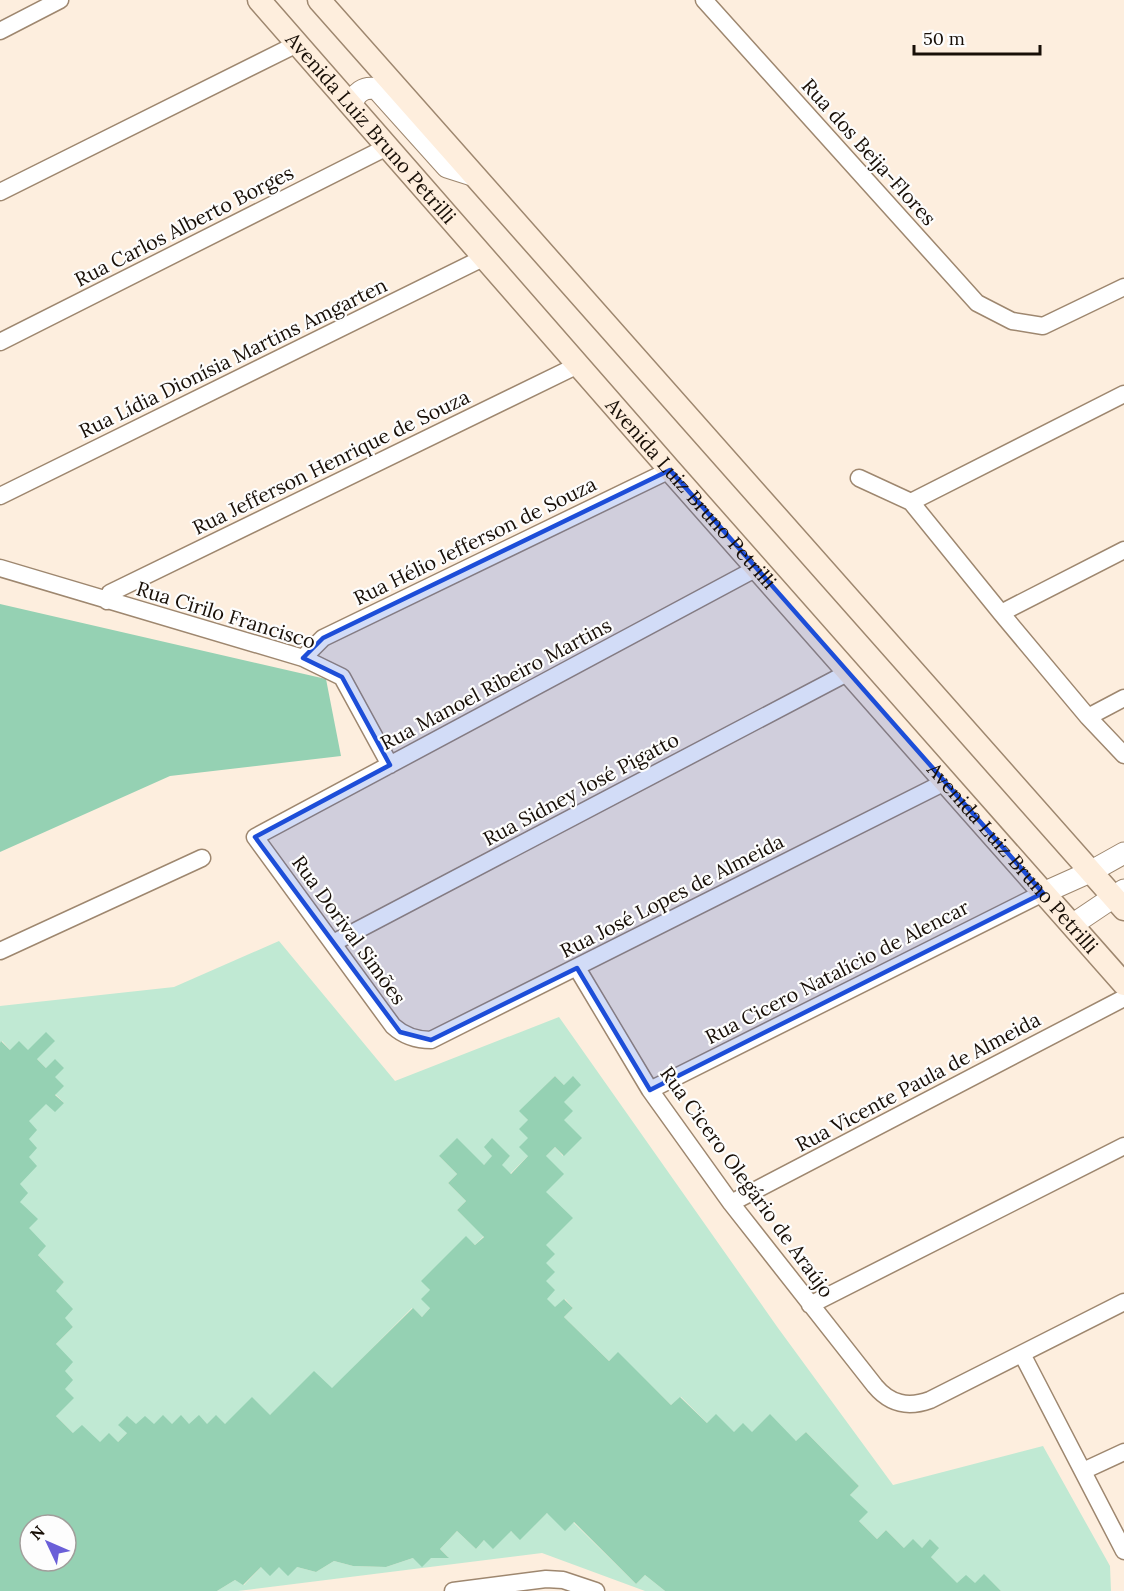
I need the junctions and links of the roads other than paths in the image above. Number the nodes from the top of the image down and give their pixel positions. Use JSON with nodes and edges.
{"nodes":[{"id":1,"x":60,"y":0,"type":"edge"},
{"id":2,"x":259,"y":0,"type":"edge"},
{"id":3,"x":319,"y":0,"type":"edge"},
{"id":4,"x":704,"y":0,"type":"edge"},
{"id":5,"x":0,"y":31,"type":"edge"},
{"id":6,"x":297,"y":44,"type":"junction"},
{"id":7,"x":359,"y":46,"type":"junction"},
{"id":8,"x":326,"y":76,"type":"junction"},
{"id":9,"x":352,"y":106,"type":"junction"},
{"id":10,"x":387,"y":147,"type":"junction"},
{"id":11,"x":472,"y":175,"type":"junction"},
{"id":12,"x":0,"y":192,"type":"edge"},
{"id":13,"x":484,"y":258,"type":"junction"},
{"id":14,"x":1124,"y":286,"type":"edge"},
{"id":15,"x":0,"y":342,"type":"edge"},
{"id":16,"x":578,"y":365,"type":"junction"},
{"id":17,"x":1124,"y":394,"type":"edge"},
{"id":18,"x":670,"y":470,"type":"junction"},
{"id":19,"x":859,"y":478,"type":"dead end"},
{"id":20,"x":0,"y":496,"type":"edge"},
{"id":21,"x":911,"y":502,"type":"junction"},
{"id":22,"x":1124,"y":549,"type":"edge"},
{"id":23,"x":0,"y":568,"type":"edge"},
{"id":24,"x":757,"y":568,"type":"junction"},
{"id":25,"x":107,"y":600,"type":"junction"},
{"id":26,"x":1001,"y":613,"type":"junction"},
{"id":27,"x":303,"y":658,"type":"junction"},
{"id":28,"x":849,"y":672,"type":"junction"},
{"id":29,"x":1124,"y":698,"type":"edge"},
{"id":30,"x":1088,"y":717,"type":"junction"},
{"id":31,"x":1124,"y":755,"type":"edge"},
{"id":32,"x":390,"y":765,"type":"junction"},
{"id":33,"x":945,"y":782,"type":"junction"},
{"id":34,"x":255,"y":837,"type":"joint"},
{"id":35,"x":1124,"y":853,"type":"edge"},
{"id":36,"x":202,"y":858,"type":"dead end"},
{"id":37,"x":1090,"y":872,"type":"junction"},
{"id":38,"x":1043,"y":893,"type":"junction"},
{"id":39,"x":1120,"y":898,"type":"edge"},
{"id":40,"x":1072,"y":925,"type":"junction"},
{"id":41,"x":333,"y":943,"type":"junction"},
{"id":42,"x":0,"y":951,"type":"edge"},
{"id":43,"x":577,"y":968,"type":"junction"},
{"id":44,"x":1124,"y":984,"type":"edge"},
{"id":45,"x":1124,"y":998,"type":"edge"},
{"id":46,"x":416,"y":1039,"type":"joint"},
{"id":47,"x":650,"y":1090,"type":"junction"},
{"id":48,"x":1124,"y":1146,"type":"edge"},
{"id":49,"x":731,"y":1203,"type":"junction"},
{"id":50,"x":1124,"y":1302,"type":"edge"},
{"id":51,"x":810,"y":1305,"type":"junction"},
{"id":52,"x":1022,"y":1354,"type":"junction"},
{"id":53,"x":1124,"y":1452,"type":"edge"},
{"id":54,"x":1083,"y":1471,"type":"junction"},
{"id":55,"x":1124,"y":1551,"type":"edge"},
{"id":56,"x":453,"y":1591,"type":"edge"},
{"id":57,"x":596,"y":1591,"type":"edge"}],
"edges":[{"from":1,"to":5,"type":"street"},
{"from":2,"to":6,"type":"main road","name":"Avenida Luiz Bruno Petrilli"},
{"from":3,"to":7,"type":"main road"},
{"from":4,"to":14,"type":"street","name":"Rua dos Beija-Flores"},
{"from":6,"to":8,"type":"main road","name":"Avenida Luiz Bruno Petrilli"},
{"from":6,"to":12,"type":"street"},
{"from":7,"to":8,"type":"street"},
{"from":7,"to":11,"type":"main road"},
{"from":8,"to":9,"type":"main road","name":"Avenida Luiz Bruno Petrilli"},
{"from":9,"to":10,"type":"main road","name":"Avenida Luiz Bruno Petrilli"},
{"from":9,"to":11,"type":"street"},
{"from":10,"to":13,"type":"main road","name":"Avenida Luiz Bruno Petrilli"},
{"from":10,"to":15,"type":"street","name":"Rua Carlos Alberto Borges"},
{"from":11,"to":37,"type":"main road"},
{"from":13,"to":16,"type":"main road","name":"Avenida Luiz Bruno Petrilli"},
{"from":13,"to":20,"type":"street","name":"Rua Lídia Dionísia Martins Amgarten"},
{"from":16,"to":18,"type":"main road","name":"Avenida Luiz Bruno Petrilli"},
{"from":16,"to":25,"type":"street","name":"Rua Jefferson Henrique de Souza"},
{"from":17,"to":21,"type":"street"},
{"from":18,"to":24,"type":"main road","name":"Avenida Luiz Bruno Petrilli"},
{"from":18,"to":27,"type":"street","name":"Rua Hélio Jefferson de Souza"},
{"from":19,"to":21,"type":"street"},
{"from":21,"to":26,"type":"street"},
{"from":22,"to":26,"type":"street"},
{"from":23,"to":25,"type":"street","name":"Rua Cirilo Francisco"},
{"from":24,"to":28,"type":"main road","name":"Avenida Luiz Bruno Petrilli"},
{"from":24,"to":32,"type":"street","name":"Rua Manoel Ribeiro Martins"},
{"from":25,"to":27,"type":"street","name":"Rua Cirilo Francisco"},
{"from":26,"to":30,"type":"street"},
{"from":27,"to":32,"type":"street","name":"Rua Cirilo Francisco"},
{"from":28,"to":33,"type":"main road","name":"Avenida Luiz Bruno Petrilli"},
{"from":28,"to":41,"type":"street","name":"Rua Sidney José Pigatto"},
{"from":29,"to":30,"type":"street"},
{"from":30,"to":31,"type":"street"},
{"from":32,"to":34,"type":"street","name":"Rua Manoel Ribeiro Martins"},
{"from":33,"to":38,"type":"main road","name":"Avenida Luiz Bruno Petrilli"},
{"from":33,"to":43,"type":"street","name":"Rua José Lopes de Almeida"},
{"from":34,"to":41,"type":"street","name":"Rua Dorival Simões"},
{"from":35,"to":37,"type":"street"},
{"from":36,"to":42,"type":"street"},
{"from":37,"to":38,"type":"street"},
{"from":37,"to":39,"type":"main road"},
{"from":38,"to":40,"type":"main road","name":"Avenida Luiz Bruno Petrilli"},
{"from":38,"to":47,"type":"street","name":"Rua Cicero Natalício de Alencar"},
{"from":39,"to":40,"type":"street"},
{"from":40,"to":44,"type":"main road","name":"Avenida Luiz Bruno Petrilli"},
{"from":41,"to":46,"type":"street","name":"Rua Dorival Simões"},
{"from":43,"to":46,"type":"street","name":"Rua José Lopes de Almeida"},
{"from":43,"to":47,"type":"street","name":"Rua Cicero Olegário de Araújo"},
{"from":45,"to":49,"type":"street","name":"Rua Vicente Paula de Almeida"},
{"from":47,"to":49,"type":"street","name":"Rua Cicero Olegário de Araújo"},
{"from":48,"to":51,"type":"street"},
{"from":49,"to":51,"type":"street","name":"Rua Cicero Olegário de Araújo"},
{"from":50,"to":52,"type":"street"},
{"from":51,"to":52,"type":"street","name":"Rua Cicero Olegário de Araújo"},
{"from":52,"to":54,"type":"street"},
{"from":53,"to":54,"type":"street"},
{"from":54,"to":55,"type":"street"},
{"from":56,"to":57,"type":"street"}]}
